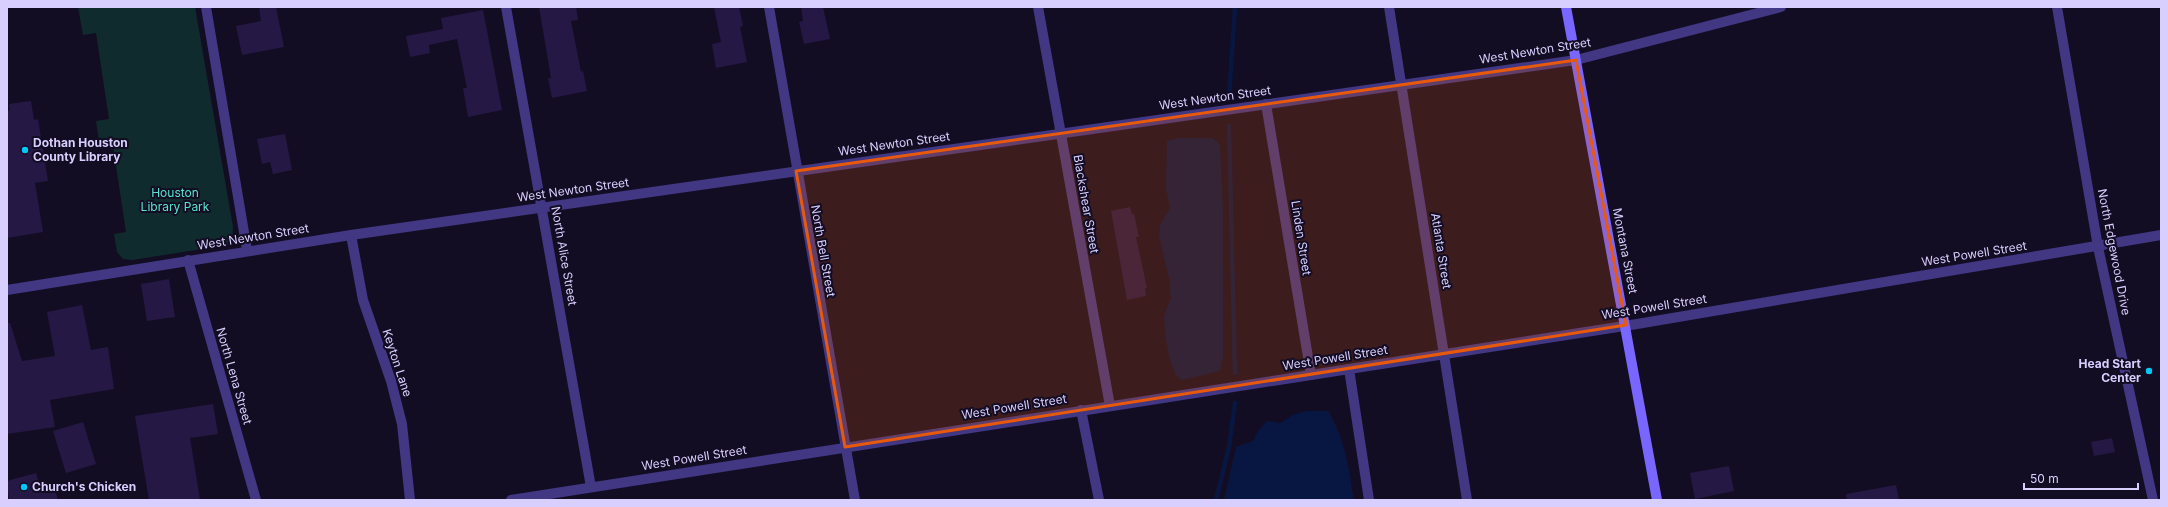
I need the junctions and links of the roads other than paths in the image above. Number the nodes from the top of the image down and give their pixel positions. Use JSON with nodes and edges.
{"nodes":[{"id":1,"x":206,"y":7,"type":"edge"},
{"id":2,"x":506,"y":7,"type":"edge"},
{"id":3,"x":768,"y":7,"type":"edge"},
{"id":4,"x":1038,"y":7,"type":"edge"},
{"id":5,"x":1389,"y":7,"type":"edge"},
{"id":6,"x":1566,"y":7,"type":"edge"},
{"id":7,"x":1781,"y":7,"type":"edge"},
{"id":8,"x":2057,"y":7,"type":"edge"},
{"id":9,"x":1576,"y":60,"type":"junction"},
{"id":10,"x":1401,"y":85,"type":"junction"},
{"id":11,"x":1266,"y":104,"type":"junction"},
{"id":12,"x":1060,"y":133,"type":"junction"},
{"id":13,"x":796,"y":171,"type":"junction"},
{"id":14,"x":542,"y":208,"type":"junction"},
{"id":15,"x":351,"y":235,"type":"junction"},
{"id":16,"x":2161,"y":235,"type":"edge"},
{"id":17,"x":2098,"y":247,"type":"junction"},
{"id":18,"x":247,"y":250,"type":"junction"},
{"id":19,"x":188,"y":260,"type":"junction"},
{"id":20,"x":7,"y":290,"type":"edge"},
{"id":21,"x":1626,"y":325,"type":"junction"},
{"id":22,"x":1444,"y":354,"type":"junction"},
{"id":23,"x":1349,"y":369,"type":"junction"},
{"id":24,"x":1311,"y":375,"type":"junction"},
{"id":25,"x":1110,"y":406,"type":"junction"},
{"id":26,"x":1081,"y":410,"type":"junction"},
{"id":27,"x":845,"y":447,"type":"junction"},
{"id":28,"x":591,"y":487,"type":"junction"},
{"id":29,"x":566,"y":496,"type":"edge"},
{"id":30,"x":256,"y":500,"type":"edge"},
{"id":31,"x":410,"y":500,"type":"edge"},
{"id":32,"x":511,"y":500,"type":"edge"},
{"id":33,"x":855,"y":500,"type":"edge"},
{"id":34,"x":1099,"y":500,"type":"edge"},
{"id":35,"x":1369,"y":500,"type":"edge"},
{"id":36,"x":1467,"y":500,"type":"edge"},
{"id":37,"x":1657,"y":500,"type":"edge"},
{"id":38,"x":2153,"y":500,"type":"edge"}],
"edges":[{"from":1,"to":18,"type":"street"},
{"from":2,"to":14,"type":"street","name":"North Alice Street"},
{"from":3,"to":13,"type":"street","name":"North Bell Street"},
{"from":4,"to":12,"type":"street","name":"Blackshear Street"},
{"from":5,"to":10,"type":"street","name":"Atlanta Street"},
{"from":6,"to":9,"type":"street","name":"Montana Street"},
{"from":7,"to":9,"type":"street","name":"West Newton Street"},
{"from":8,"to":17,"type":"street","name":"North Edgewood Drive"},
{"from":9,"to":10,"type":"street","name":"West Newton Street"},
{"from":9,"to":21,"type":"street","name":"Montana Street"},
{"from":10,"to":11,"type":"street","name":"West Newton Street"},
{"from":10,"to":22,"type":"street","name":"Atlanta Street"},
{"from":11,"to":12,"type":"street","name":"West Newton Street"},
{"from":11,"to":24,"type":"street","name":"Linden Street"},
{"from":12,"to":13,"type":"street","name":"West Newton Street"},
{"from":12,"to":25,"type":"street","name":"Blackshear Street"},
{"from":13,"to":14,"type":"street","name":"West Newton Street"},
{"from":13,"to":27,"type":"street","name":"North Bell Street"},
{"from":14,"to":15,"type":"street","name":"West Newton Street"},
{"from":14,"to":28,"type":"street","name":"North Alice Street"},
{"from":15,"to":18,"type":"street","name":"West Newton Street"},
{"from":15,"to":31,"type":"street","name":"Keyton Lane"},
{"from":16,"to":17,"type":"street","name":"West Powell Street"},
{"from":17,"to":21,"type":"street","name":"West Powell Street"},
{"from":17,"to":38,"type":"street","name":"North Edgewood Drive"},
{"from":18,"to":19,"type":"street","name":"West Newton Street"},
{"from":19,"to":20,"type":"street","name":"West Newton Street"},
{"from":19,"to":30,"type":"street","name":"North Lena Street"},
{"from":21,"to":22,"type":"street","name":"West Powell Street"},
{"from":21,"to":37,"type":"street","name":"Montana Street"},
{"from":22,"to":23,"type":"street","name":"West Powell Street"},
{"from":22,"to":36,"type":"street","name":"Atlanta Street"},
{"from":23,"to":24,"type":"street","name":"West Powell Street"},
{"from":23,"to":35,"type":"street"},
{"from":24,"to":25,"type":"street","name":"West Powell Street"},
{"from":25,"to":26,"type":"street","name":"West Powell Street"},
{"from":26,"to":27,"type":"street","name":"West Powell Street"},
{"from":26,"to":34,"type":"street"},
{"from":27,"to":28,"type":"street","name":"West Powell Street"},
{"from":27,"to":33,"type":"street","name":"North Bell Street"},
{"from":28,"to":29,"type":"street","name":"West Powell Street"},
{"from":29,"to":32,"type":"street","name":"West Powell Street"}]}
